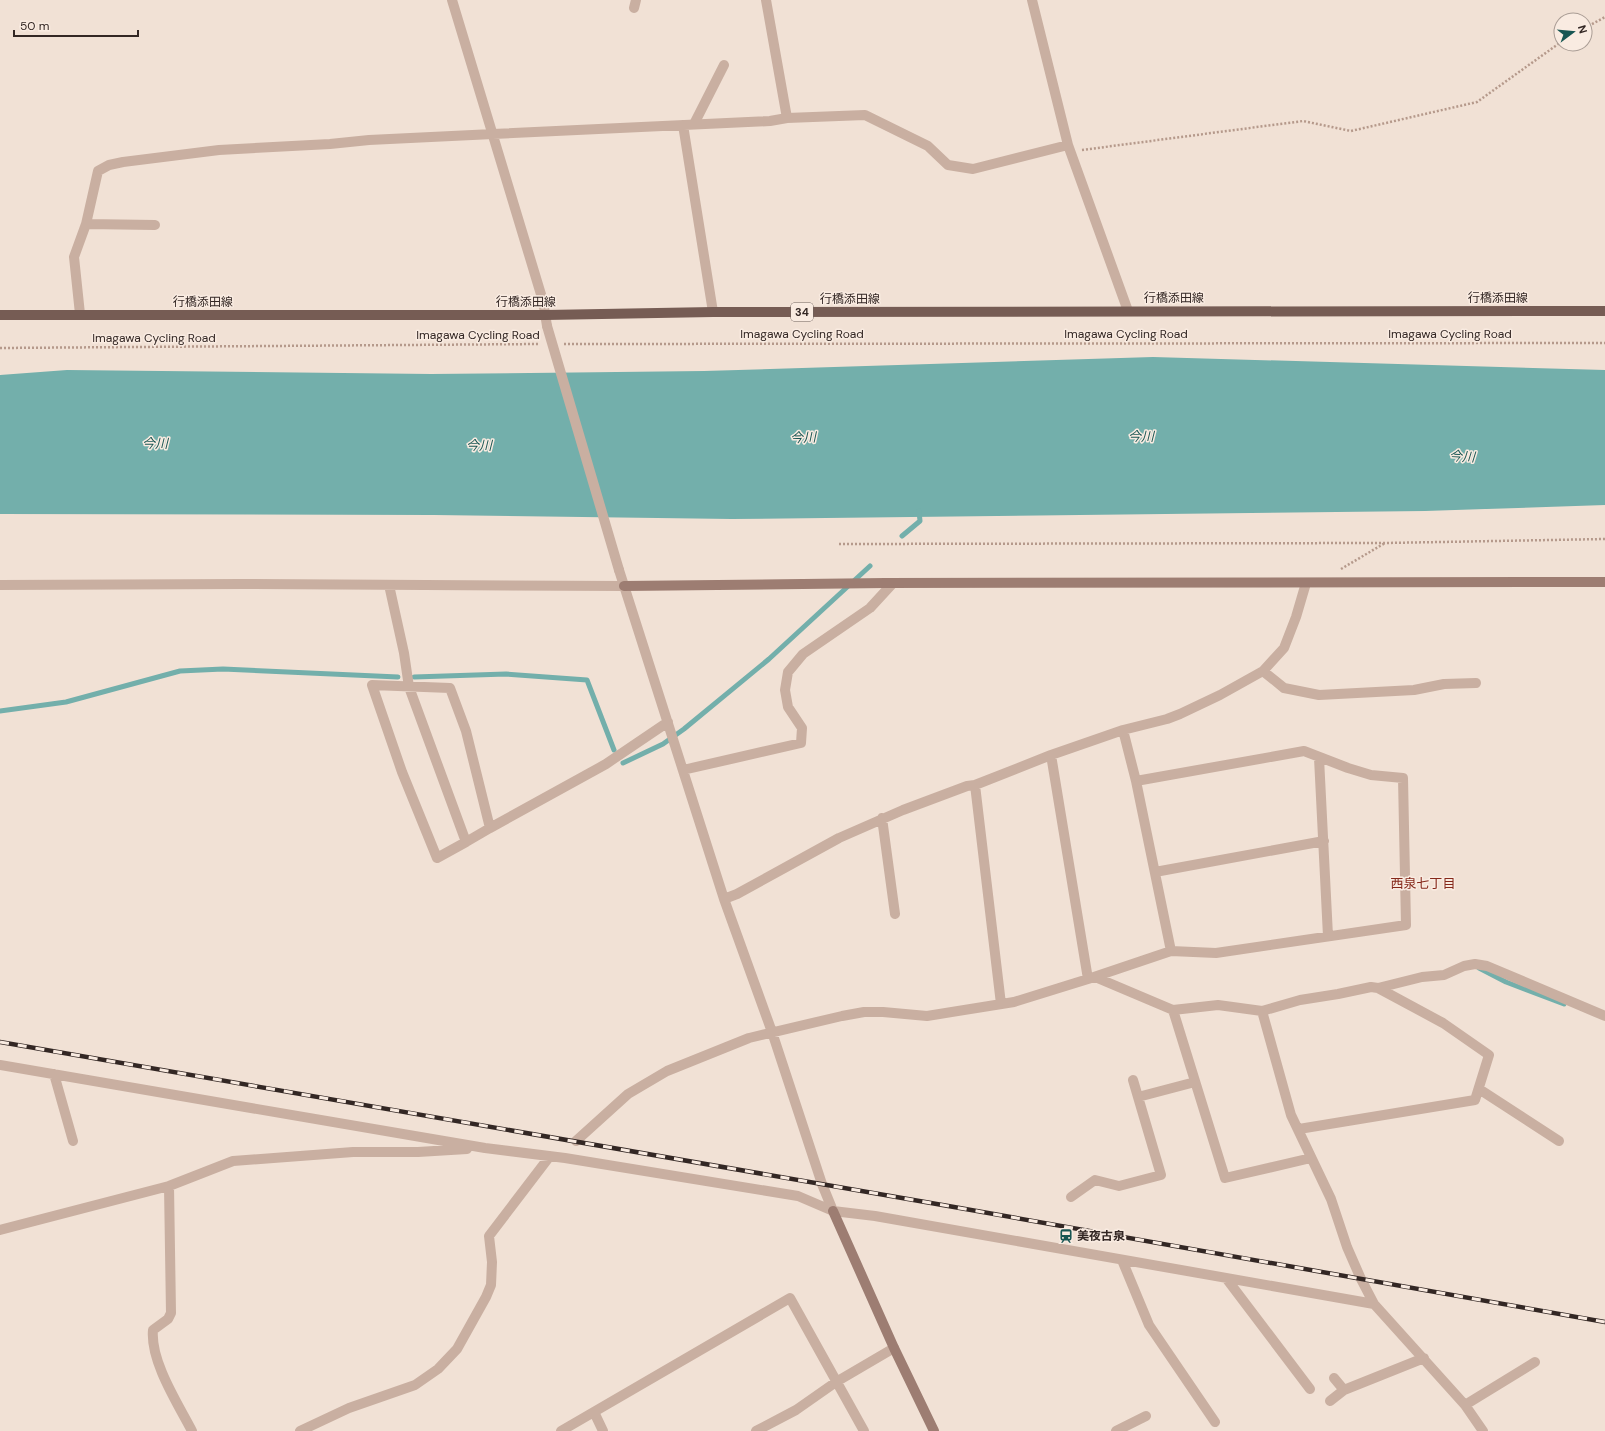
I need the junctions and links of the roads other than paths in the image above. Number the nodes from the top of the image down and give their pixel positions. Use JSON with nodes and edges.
{"nodes":[{"id":1,"x":452,"y":0,"type":"edge"},
{"id":2,"x":766,"y":0,"type":"edge"},
{"id":3,"x":1032,"y":0,"type":"edge"},
{"id":4,"x":724,"y":65,"type":"dead end"},
{"id":5,"x":787,"y":118,"type":"junction"},
{"id":6,"x":694,"y":124,"type":"junction"},
{"id":7,"x":682,"y":125,"type":"junction"},
{"id":8,"x":493,"y":134,"type":"junction"},
{"id":9,"x":1069,"y":148,"type":"junction"},
{"id":10,"x":86,"y":224,"type":"junction"},
{"id":11,"x":155,"y":225,"type":"dead end"},
{"id":12,"x":1128,"y":311,"type":"junction"},
{"id":13,"x":1605,"y":311,"type":"edge"},
{"id":14,"x":713,"y":312,"type":"junction"},
{"id":15,"x":80,"y":314,"type":"junction"},
{"id":16,"x":0,"y":315,"type":"edge"},
{"id":17,"x":546,"y":315,"type":"junction"},
{"id":18,"x":1605,"y":582,"type":"edge"},
{"id":19,"x":889,"y":583,"type":"junction"},
{"id":20,"x":1306,"y":583,"type":"junction"},
{"id":21,"x":0,"y":585,"type":"edge"},
{"id":22,"x":389,"y":585,"type":"junction"},
{"id":23,"x":624,"y":586,"type":"junction"},
{"id":24,"x":1263,"y":671,"type":"junction"},
{"id":25,"x":1476,"y":683,"type":"dead end"},
{"id":26,"x":409,"y":687,"type":"junction"},
{"id":27,"x":668,"y":724,"type":"junction"},
{"id":28,"x":1123,"y":730,"type":"junction"},
{"id":29,"x":1051,"y":755,"type":"junction"},
{"id":30,"x":1319,"y":758,"type":"junction"},
{"id":31,"x":683,"y":770,"type":"junction"},
{"id":32,"x":1136,"y":781,"type":"junction"},
{"id":33,"x":975,"y":785,"type":"junction"},
{"id":34,"x":882,"y":818,"type":"junction"},
{"id":35,"x":490,"y":828,"type":"junction"},
{"id":36,"x":1324,"y":841,"type":"junction"},
{"id":37,"x":466,"y":842,"type":"junction"},
{"id":38,"x":1155,"y":872,"type":"junction"},
{"id":39,"x":724,"y":899,"type":"junction"},
{"id":40,"x":895,"y":914,"type":"dead end"},
{"id":41,"x":1328,"y":936,"type":"junction"},
{"id":42,"x":1172,"y":951,"type":"junction"},
{"id":43,"x":1092,"y":978,"type":"junction"},
{"id":44,"x":1378,"y":988,"type":"junction"},
{"id":45,"x":1001,"y":1004,"type":"junction"},
{"id":46,"x":1173,"y":1010,"type":"junction"},
{"id":47,"x":1262,"y":1011,"type":"junction"},
{"id":48,"x":1605,"y":1016,"type":"edge"},
{"id":49,"x":772,"y":1032,"type":"junction"},
{"id":50,"x":0,"y":1065,"type":"edge"},
{"id":51,"x":54,"y":1074,"type":"junction"},
{"id":52,"x":1133,"y":1080,"type":"dead end"},
{"id":53,"x":1195,"y":1082,"type":"junction"},
{"id":54,"x":1479,"y":1089,"type":"junction"},
{"id":55,"x":1138,"y":1097,"type":"junction"},
{"id":56,"x":1299,"y":1129,"type":"junction"},
{"id":57,"x":73,"y":1141,"type":"dead end"},
{"id":58,"x":576,"y":1141,"type":"dead end"},
{"id":59,"x":1559,"y":1141,"type":"dead end"},
{"id":60,"x":485,"y":1148,"type":"junction"},
{"id":61,"x":550,"y":1156,"type":"junction"},
{"id":62,"x":1311,"y":1158,"type":"junction"},
{"id":63,"x":169,"y":1186,"type":"junction"},
{"id":64,"x":1071,"y":1197,"type":"dead end"},
{"id":65,"x":833,"y":1211,"type":"junction"},
{"id":66,"x":0,"y":1230,"type":"edge"},
{"id":67,"x":1122,"y":1260,"type":"junction"},
{"id":68,"x":1226,"y":1278,"type":"junction"},
{"id":69,"x":1374,"y":1304,"type":"junction"},
{"id":70,"x":894,"y":1348,"type":"junction"},
{"id":71,"x":1424,"y":1358,"type":"junction"},
{"id":72,"x":1536,"y":1362,"type":"dead end"},
{"id":73,"x":1334,"y":1378,"type":"dead end"},
{"id":74,"x":836,"y":1382,"type":"junction"},
{"id":75,"x":1310,"y":1388,"type":"dead end"},
{"id":76,"x":1344,"y":1390,"type":"junction"},
{"id":77,"x":1330,"y":1401,"type":"dead end"},
{"id":78,"x":1465,"y":1405,"type":"junction"},
{"id":79,"x":594,"y":1412,"type":"junction"},
{"id":80,"x":1146,"y":1416,"type":"dead end"},
{"id":81,"x":1215,"y":1422,"type":"dead end"},
{"id":82,"x":192,"y":1431,"type":"edge"},
{"id":83,"x":300,"y":1431,"type":"edge"},
{"id":84,"x":561,"y":1431,"type":"edge"},
{"id":85,"x":604,"y":1431,"type":"edge"},
{"id":86,"x":756,"y":1431,"type":"edge"},
{"id":87,"x":864,"y":1431,"type":"edge"},
{"id":88,"x":934,"y":1431,"type":"edge"},
{"id":89,"x":1116,"y":1431,"type":"edge"},
{"id":90,"x":1483,"y":1431,"type":"edge"}],
"edges":[{"from":1,"to":8,"type":"street"},
{"from":2,"to":5,"type":"street"},
{"from":3,"to":9,"type":"street"},
{"from":4,"to":6,"type":"street"},
{"from":5,"to":6,"type":"street"},
{"from":5,"to":9,"type":"street"},
{"from":6,"to":7,"type":"street"},
{"from":7,"to":8,"type":"street"},
{"from":7,"to":14,"type":"street"},
{"from":8,"to":10,"type":"street"},
{"from":8,"to":17,"type":"street"},
{"from":9,"to":12,"type":"street"},
{"from":10,"to":11,"type":"street"},
{"from":10,"to":15,"type":"street"},
{"from":12,"to":13,"type":"main road","name":"行橋添田線","number":"34"},
{"from":12,"to":14,"type":"main road","name":"行橋添田線","number":"34"},
{"from":14,"to":17,"type":"main road","name":"行橋添田線","number":"34"},
{"from":15,"to":16,"type":"main road","name":"行橋添田線","number":"34"},
{"from":15,"to":17,"type":"main road","name":"行橋添田線","number":"34"},
{"from":17,"to":23,"type":"street","bridge":true},
{"from":18,"to":20,"type":"street"},
{"from":19,"to":20,"type":"street"},
{"from":19,"to":23,"type":"street"},
{"from":19,"to":31,"type":"street"},
{"from":20,"to":24,"type":"street"},
{"from":21,"to":22,"type":"street"},
{"from":22,"to":23,"type":"street"},
{"from":22,"to":26,"type":"street"},
{"from":23,"to":27,"type":"street"},
{"from":24,"to":25,"type":"street"},
{"from":24,"to":28,"type":"street"},
{"from":26,"to":35,"type":"street"},
{"from":26,"to":37,"type":"street"},
{"from":26,"to":37,"type":"street"},
{"from":27,"to":31,"type":"street"},
{"from":27,"to":35,"type":"street"},
{"from":28,"to":29,"type":"street"},
{"from":28,"to":32,"type":"street"},
{"from":29,"to":33,"type":"street"},
{"from":29,"to":43,"type":"street"},
{"from":30,"to":32,"type":"street"},
{"from":30,"to":36,"type":"street"},
{"from":30,"to":41,"type":"street"},
{"from":31,"to":39,"type":"street"},
{"from":32,"to":38,"type":"street"},
{"from":33,"to":34,"type":"street"},
{"from":33,"to":45,"type":"street"},
{"from":34,"to":39,"type":"street"},
{"from":34,"to":40,"type":"street"},
{"from":35,"to":37,"type":"street"},
{"from":36,"to":38,"type":"street"},
{"from":36,"to":41,"type":"street"},
{"from":38,"to":42,"type":"street"},
{"from":39,"to":49,"type":"street"},
{"from":41,"to":42,"type":"street"},
{"from":42,"to":43,"type":"street"},
{"from":43,"to":45,"type":"street"},
{"from":43,"to":46,"type":"street"},
{"from":44,"to":47,"type":"street"},
{"from":44,"to":48,"type":"street"},
{"from":44,"to":54,"type":"street"},
{"from":45,"to":49,"type":"street"},
{"from":46,"to":47,"type":"street"},
{"from":46,"to":53,"type":"street"},
{"from":47,"to":56,"type":"street"},
{"from":49,"to":58,"type":"street"},
{"from":49,"to":65,"type":"street"},
{"from":50,"to":51,"type":"street"},
{"from":51,"to":57,"type":"street"},
{"from":51,"to":60,"type":"street"},
{"from":52,"to":55,"type":"street"},
{"from":53,"to":55,"type":"street"},
{"from":53,"to":62,"type":"street"},
{"from":54,"to":56,"type":"street"},
{"from":54,"to":59,"type":"street"},
{"from":55,"to":64,"type":"street"},
{"from":56,"to":62,"type":"street"},
{"from":60,"to":61,"type":"street"},
{"from":60,"to":63,"type":"street"},
{"from":61,"to":65,"type":"street"},
{"from":61,"to":83,"type":"street"},
{"from":62,"to":69,"type":"street"},
{"from":63,"to":66,"type":"street"},
{"from":63,"to":82,"type":"street"},
{"from":65,"to":67,"type":"street"},
{"from":65,"to":70,"type":"street"},
{"from":67,"to":68,"type":"street"},
{"from":67,"to":81,"type":"street"},
{"from":68,"to":69,"type":"street"},
{"from":68,"to":75,"type":"street"},
{"from":69,"to":71,"type":"street"},
{"from":70,"to":74,"type":"street"},
{"from":70,"to":88,"type":"street"},
{"from":71,"to":76,"type":"street"},
{"from":71,"to":78,"type":"street"},
{"from":72,"to":78,"type":"street"},
{"from":73,"to":76,"type":"street"},
{"from":74,"to":79,"type":"street"},
{"from":74,"to":86,"type":"street"},
{"from":74,"to":87,"type":"street"},
{"from":76,"to":77,"type":"street"},
{"from":78,"to":90,"type":"street"},
{"from":79,"to":84,"type":"street"},
{"from":79,"to":85,"type":"street"},
{"from":80,"to":89,"type":"street"}]}
